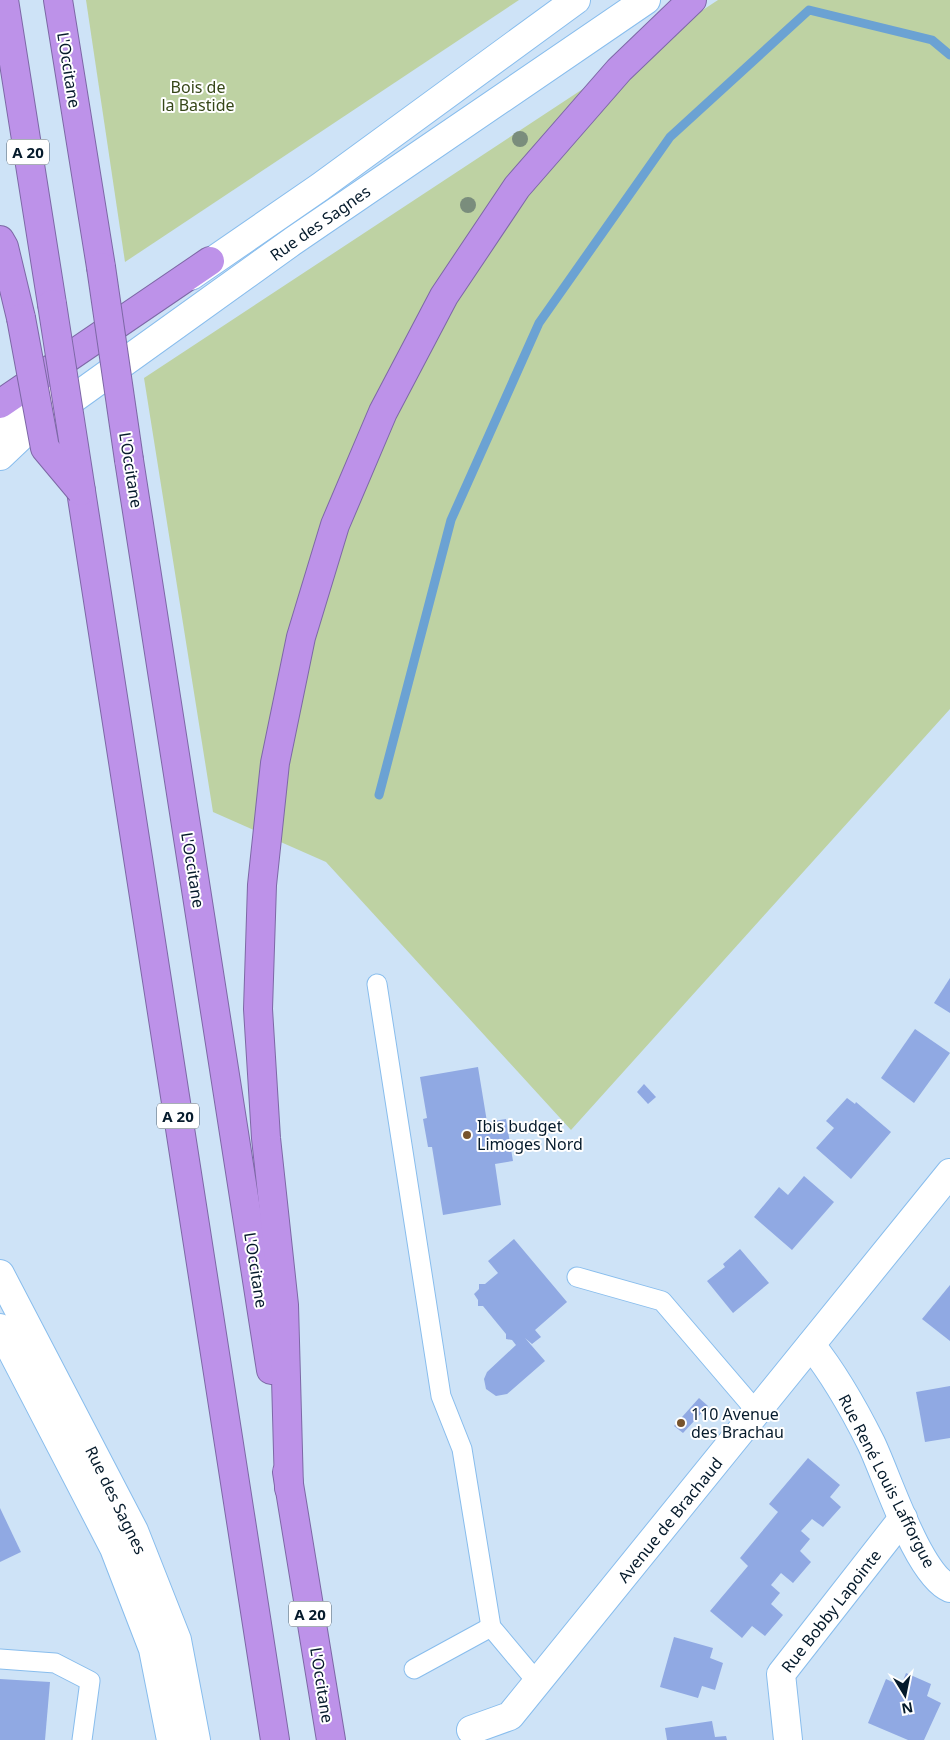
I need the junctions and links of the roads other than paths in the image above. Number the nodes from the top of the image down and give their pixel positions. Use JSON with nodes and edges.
{"nodes":[{"id":1,"x":4,"y":0,"type":"edge"},
{"id":2,"x":58,"y":0,"type":"edge"},
{"id":3,"x":576,"y":0,"type":"edge"},
{"id":4,"x":646,"y":0,"type":"edge"},
{"id":5,"x":692,"y":0,"type":"edge"},
{"id":6,"x":0,"y":240,"type":"edge"},
{"id":7,"x":210,"y":261,"type":"junction"},
{"id":8,"x":0,"y":404,"type":"edge"},
{"id":9,"x":0,"y":424,"type":"edge"},
{"id":10,"x":0,"y":456,"type":"edge"},
{"id":11,"x":81,"y":491,"type":"junction"},
{"id":12,"x":377,"y":984,"type":"dead end"},
{"id":13,"x":950,"y":1173,"type":"edge"},
{"id":14,"x":0,"y":1274,"type":"edge"},
{"id":15,"x":576,"y":1277,"type":"dead end"},
{"id":16,"x":0,"y":1328,"type":"edge"},
{"id":17,"x":811,"y":1345,"type":"junction"},
{"id":18,"x":758,"y":1412,"type":"junction"},
{"id":19,"x":290,"y":1488,"type":"junction"},
{"id":20,"x":903,"y":1518,"type":"junction"},
{"id":21,"x":950,"y":1588,"type":"edge"},
{"id":22,"x":491,"y":1627,"type":"junction"},
{"id":23,"x":0,"y":1659,"type":"edge"},
{"id":24,"x":414,"y":1669,"type":"dead end"},
{"id":25,"x":538,"y":1683,"type":"junction"},
{"id":26,"x":471,"y":1730,"type":"dead end"},
{"id":27,"x":82,"y":1740,"type":"edge"},
{"id":28,"x":171,"y":1740,"type":"edge"},
{"id":29,"x":196,"y":1740,"type":"edge"},
{"id":30,"x":275,"y":1740,"type":"edge"},
{"id":31,"x":331,"y":1740,"type":"edge"},
{"id":32,"x":788,"y":1740,"type":"edge"}],
"edges":[{"from":1,"to":11,"type":"highway","number":"A 20","bridge":true},
{"from":2,"to":19,"type":"highway","name":"L'Occitane","number":"A 20","bridge":true},
{"from":3,"to":7,"type":"street","name":"Rue des Sagnes"},
{"from":4,"to":10,"type":"street","name":"Rue des Sagnes"},
{"from":5,"to":19,"type":"highway"},
{"from":6,"to":11,"type":"highway","bridge":true},
{"from":7,"to":8,"type":"highway"},
{"from":7,"to":9,"type":"street","name":"Rue des Sagnes"},
{"from":11,"to":30,"type":"highway","number":"A 20"},
{"from":12,"to":22,"type":"lane"},
{"from":13,"to":17,"type":"street","name":"Avenue de Brachaud"},
{"from":14,"to":29,"type":"street","name":"Rue des Sagnes"},
{"from":15,"to":18,"type":"lane"},
{"from":16,"to":28,"type":"street","name":"Rue des Sagnes"},
{"from":17,"to":18,"type":"street","name":"Avenue de Brachaud"},
{"from":17,"to":20,"type":"street","name":"Rue René Louis Lafforgue"},
{"from":18,"to":25,"type":"street","name":"Avenue de Brachaud"},
{"from":19,"to":31,"type":"highway","name":"L'Occitane","number":"A 20"},
{"from":20,"to":21,"type":"street","name":"Rue René Louis Lafforgue"},
{"from":20,"to":32,"type":"street","name":"Rue Bobby Lapointe"},
{"from":22,"to":24,"type":"lane"},
{"from":22,"to":25,"type":"lane"},
{"from":23,"to":27,"type":"lane"},
{"from":25,"to":26,"type":"street","name":"Avenue de Brachaud"}]}
